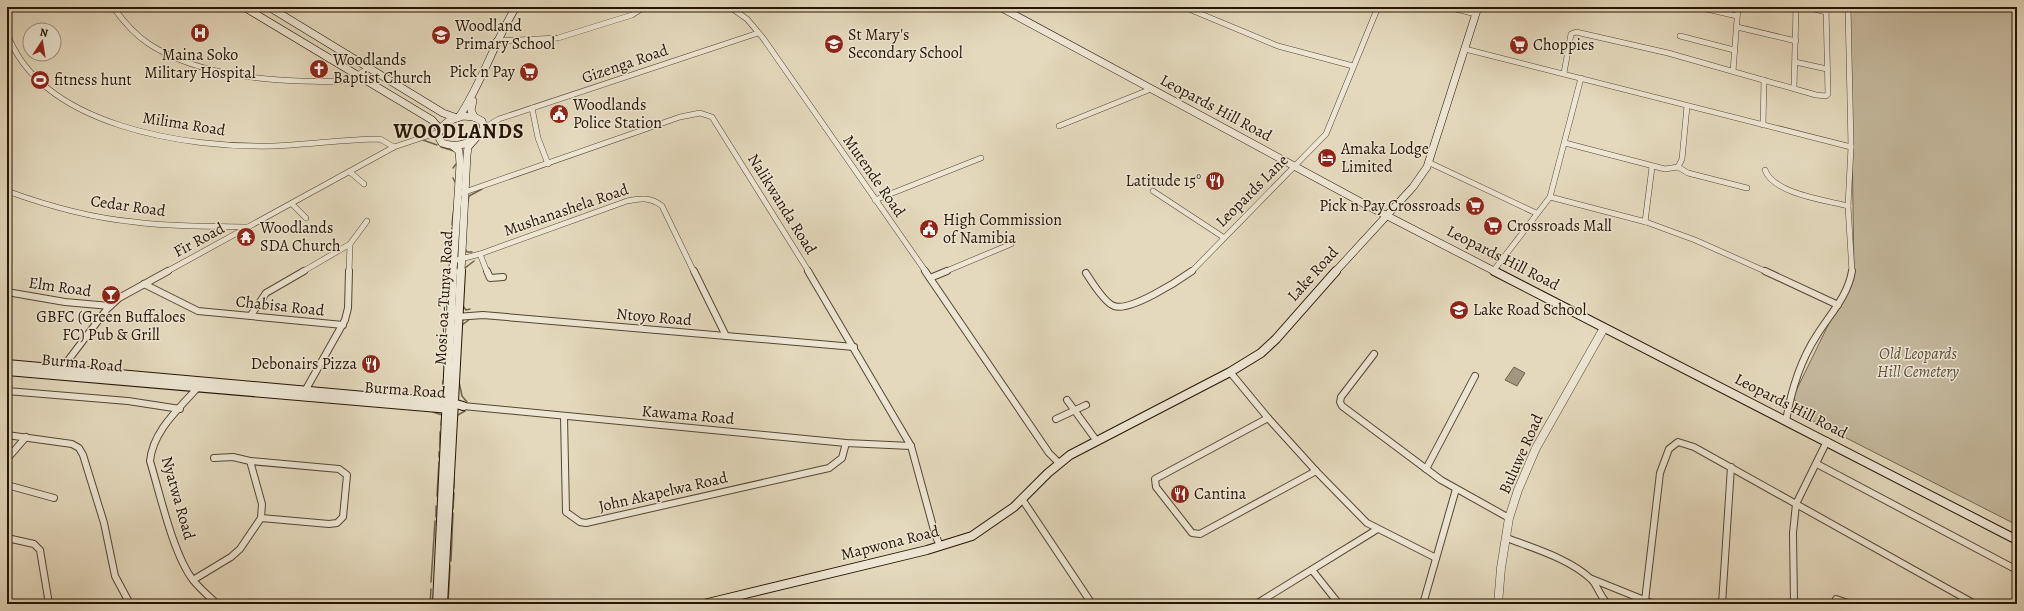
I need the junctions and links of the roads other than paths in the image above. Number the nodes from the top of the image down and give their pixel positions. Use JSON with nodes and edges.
{"nodes":[{"id":1,"x":113,"y":7,"type":"edge"},
{"id":2,"x":244,"y":7,"type":"edge"},
{"id":3,"x":269,"y":7,"type":"edge"},
{"id":4,"x":516,"y":7,"type":"edge"},
{"id":5,"x":519,"y":7,"type":"edge"},
{"id":6,"x":644,"y":7,"type":"edge"},
{"id":7,"x":730,"y":7,"type":"edge"},
{"id":8,"x":1000,"y":7,"type":"edge"},
{"id":9,"x":1184,"y":7,"type":"edge"},
{"id":10,"x":1378,"y":7,"type":"edge"},
{"id":11,"x":1448,"y":7,"type":"edge"},
{"id":12,"x":1698,"y":7,"type":"edge"},
{"id":13,"x":1738,"y":7,"type":"edge"},
{"id":14,"x":1796,"y":7,"type":"edge"},
{"id":15,"x":1807,"y":7,"type":"edge"},
{"id":16,"x":1848,"y":7,"type":"edge"},
{"id":17,"x":1826,"y":10,"type":"edge"},
{"id":18,"x":1477,"y":11,"type":"edge"},
{"id":19,"x":1737,"y":16,"type":"junction"},
{"id":20,"x":1737,"y":27,"type":"junction"},
{"id":21,"x":7,"y":33,"type":"edge"},
{"id":22,"x":758,"y":33,"type":"junction"},
{"id":23,"x":1680,"y":36,"type":"dead end"},
{"id":24,"x":497,"y":41,"type":"junction"},
{"id":25,"x":1796,"y":42,"type":"junction"},
{"id":26,"x":1465,"y":48,"type":"junction"},
{"id":27,"x":1734,"y":50,"type":"junction"},
{"id":28,"x":1795,"y":62,"type":"junction"},
{"id":29,"x":1353,"y":66,"type":"junction"},
{"id":30,"x":370,"y":67,"type":"junction"},
{"id":31,"x":1827,"y":70,"type":"junction"},
{"id":32,"x":1733,"y":71,"type":"junction"},
{"id":33,"x":1564,"y":73,"type":"junction"},
{"id":34,"x":357,"y":74,"type":"junction"},
{"id":35,"x":1581,"y":78,"type":"junction"},
{"id":36,"x":344,"y":80,"type":"junction"},
{"id":37,"x":1764,"y":80,"type":"junction"},
{"id":38,"x":369,"y":82,"type":"junction"},
{"id":39,"x":1794,"y":88,"type":"junction"},
{"id":40,"x":1151,"y":89,"type":"junction"},
{"id":41,"x":1687,"y":106,"type":"junction"},
{"id":42,"x":532,"y":108,"type":"junction"},
{"id":43,"x":458,"y":117,"type":"junction"},
{"id":44,"x":477,"y":118,"type":"junction"},
{"id":45,"x":500,"y":119,"type":"junction"},
{"id":46,"x":1763,"y":125,"type":"junction"},
{"id":47,"x":1059,"y":126,"type":"dead end"},
{"id":48,"x":484,"y":128,"type":"junction"},
{"id":49,"x":439,"y":133,"type":"junction"},
{"id":50,"x":475,"y":139,"type":"junction"},
{"id":51,"x":1566,"y":143,"type":"junction"},
{"id":52,"x":453,"y":146,"type":"junction"},
{"id":53,"x":394,"y":147,"type":"junction"},
{"id":54,"x":1851,"y":147,"type":"junction"},
{"id":55,"x":981,"y":158,"type":"dead end"},
{"id":56,"x":1430,"y":163,"type":"junction"},
{"id":57,"x":548,"y":164,"type":"junction"},
{"id":58,"x":1294,"y":167,"type":"junction"},
{"id":59,"x":1652,"y":167,"type":"junction"},
{"id":60,"x":1678,"y":167,"type":"junction"},
{"id":61,"x":1765,"y":170,"type":"dead end"},
{"id":62,"x":350,"y":172,"type":"junction"},
{"id":63,"x":364,"y":184,"type":"dead end"},
{"id":64,"x":1747,"y":188,"type":"dead end"},
{"id":65,"x":7,"y":191,"type":"edge"},
{"id":66,"x":1153,"y":191,"type":"dead end"},
{"id":67,"x":462,"y":193,"type":"junction"},
{"id":68,"x":1550,"y":197,"type":"junction"},
{"id":69,"x":875,"y":200,"type":"junction"},
{"id":70,"x":292,"y":204,"type":"junction"},
{"id":71,"x":1395,"y":205,"type":"junction"},
{"id":72,"x":1848,"y":206,"type":"junction"},
{"id":73,"x":1370,"y":207,"type":"junction"},
{"id":74,"x":1536,"y":212,"type":"junction"},
{"id":75,"x":1386,"y":215,"type":"junction"},
{"id":76,"x":306,"y":218,"type":"dead end"},
{"id":77,"x":367,"y":221,"type":"dead end"},
{"id":78,"x":1645,"y":222,"type":"junction"},
{"id":79,"x":1403,"y":224,"type":"junction"},
{"id":80,"x":1377,"y":225,"type":"junction"},
{"id":81,"x":250,"y":227,"type":"junction"},
{"id":82,"x":1223,"y":237,"type":"junction"},
{"id":83,"x":350,"y":244,"type":"junction"},
{"id":84,"x":1010,"y":244,"type":"dead end"},
{"id":85,"x":480,"y":254,"type":"junction"},
{"id":86,"x":457,"y":260,"type":"junction"},
{"id":87,"x":1494,"y":270,"type":"junction"},
{"id":88,"x":1086,"y":274,"type":"dead end"},
{"id":89,"x":503,"y":277,"type":"dead end"},
{"id":90,"x":930,"y":278,"type":"junction"},
{"id":91,"x":144,"y":284,"type":"junction"},
{"id":92,"x":7,"y":292,"type":"edge"},
{"id":93,"x":1838,"y":305,"type":"junction"},
{"id":94,"x":110,"y":306,"type":"junction"},
{"id":95,"x":251,"y":315,"type":"junction"},
{"id":96,"x":455,"y":317,"type":"junction"},
{"id":97,"x":343,"y":325,"type":"junction"},
{"id":98,"x":1604,"y":328,"type":"junction"},
{"id":99,"x":726,"y":336,"type":"junction"},
{"id":100,"x":854,"y":347,"type":"junction"},
{"id":101,"x":1374,"y":354,"type":"dead end"},
{"id":102,"x":7,"y":364,"type":"edge"},
{"id":103,"x":7,"y":371,"type":"edge"},
{"id":104,"x":59,"y":372,"type":"junction"},
{"id":105,"x":1230,"y":372,"type":"junction"},
{"id":106,"x":1475,"y":376,"type":"dead end"},
{"id":107,"x":200,"y":384,"type":"junction"},
{"id":108,"x":305,"y":391,"type":"junction"},
{"id":109,"x":8,"y":392,"type":"edge"},
{"id":110,"x":1067,"y":400,"type":"dead end"},
{"id":111,"x":450,"y":405,"type":"junction"},
{"id":112,"x":463,"y":406,"type":"joint"},
{"id":113,"x":1086,"y":406,"type":"dead end"},
{"id":114,"x":180,"y":409,"type":"junction"},
{"id":115,"x":1074,"y":410,"type":"junction"},
{"id":116,"x":564,"y":417,"type":"junction"},
{"id":117,"x":1268,"y":418,"type":"junction"},
{"id":118,"x":1056,"y":419,"type":"dead end"},
{"id":119,"x":1786,"y":421,"type":"junction"},
{"id":120,"x":7,"y":436,"type":"edge"},
{"id":121,"x":26,"y":437,"type":"junction"},
{"id":122,"x":1096,"y":440,"type":"junction"},
{"id":123,"x":1826,"y":441,"type":"junction"},
{"id":124,"x":846,"y":443,"type":"junction"},
{"id":125,"x":911,"y":446,"type":"junction"},
{"id":126,"x":214,"y":458,"type":"dead end"},
{"id":127,"x":7,"y":459,"type":"edge"},
{"id":128,"x":250,"y":461,"type":"junction"},
{"id":129,"x":1059,"y":463,"type":"junction"},
{"id":130,"x":1817,"y":464,"type":"junction"},
{"id":131,"x":1731,"y":468,"type":"junction"},
{"id":132,"x":1426,"y":469,"type":"junction"},
{"id":133,"x":1316,"y":471,"type":"junction"},
{"id":134,"x":7,"y":485,"type":"edge"},
{"id":135,"x":1456,"y":489,"type":"junction"},
{"id":136,"x":54,"y":498,"type":"dead end"},
{"id":137,"x":1022,"y":499,"type":"junction"},
{"id":138,"x":1796,"y":504,"type":"junction"},
{"id":139,"x":261,"y":518,"type":"junction"},
{"id":140,"x":1509,"y":518,"type":"junction"},
{"id":141,"x":1376,"y":530,"type":"junction"},
{"id":142,"x":7,"y":538,"type":"edge"},
{"id":143,"x":1507,"y":538,"type":"junction"},
{"id":144,"x":2017,"y":540,"type":"edge"},
{"id":145,"x":940,"y":546,"type":"junction"},
{"id":146,"x":1436,"y":558,"type":"junction"},
{"id":147,"x":1312,"y":570,"type":"junction"},
{"id":148,"x":2017,"y":570,"type":"edge"},
{"id":149,"x":1592,"y":579,"type":"junction"},
{"id":150,"x":193,"y":580,"type":"junction"},
{"id":151,"x":1836,"y":599,"type":"dead end"},
{"id":152,"x":1645,"y":601,"type":"junction"},
{"id":153,"x":213,"y":603,"type":"edge"},
{"id":154,"x":710,"y":603,"type":"edge"},
{"id":155,"x":49,"y":604,"type":"edge"},
{"id":156,"x":130,"y":604,"type":"edge"},
{"id":157,"x":437,"y":604,"type":"edge"},
{"id":158,"x":443,"y":604,"type":"edge"},
{"id":159,"x":1092,"y":604,"type":"edge"},
{"id":160,"x":1256,"y":604,"type":"edge"},
{"id":161,"x":1339,"y":604,"type":"edge"},
{"id":162,"x":1423,"y":604,"type":"edge"},
{"id":163,"x":1498,"y":604,"type":"edge"},
{"id":164,"x":1608,"y":604,"type":"edge"},
{"id":165,"x":1654,"y":604,"type":"edge"},
{"id":166,"x":1722,"y":604,"type":"edge"},
{"id":167,"x":1794,"y":604,"type":"edge"},
{"id":168,"x":1851,"y":604,"type":"edge"},
{"id":169,"x":1975,"y":604,"type":"edge"}],
"edges":[{"from":1,"to":36,"type":"street"},
{"from":2,"to":34,"type":"main road"},
{"from":3,"to":30,"type":"main road"},
{"from":4,"to":24,"type":"main road"},
{"from":5,"to":24,"type":"main road"},
{"from":6,"to":24,"type":"street"},
{"from":7,"to":22,"type":"street","name":"Mutende Road"},
{"from":8,"to":40,"type":"main road","name":"Leopards Hill Road"},
{"from":9,"to":29,"type":"street"},
{"from":10,"to":29,"type":"street","name":"Leopards Lane"},
{"from":11,"to":18,"type":"street"},
{"from":12,"to":19,"type":"street"},
{"from":13,"to":19,"type":"street"},
{"from":14,"to":25,"type":"street"},
{"from":15,"to":17,"type":"street"},
{"from":16,"to":54,"type":"street"},
{"from":17,"to":31,"type":"street"},
{"from":18,"to":26,"type":"main road","name":"Lake Road"},
{"from":19,"to":20,"type":"street"},
{"from":20,"to":25,"type":"street"},
{"from":20,"to":27,"type":"street"},
{"from":21,"to":53,"type":"street","name":"Milima Road"},
{"from":22,"to":42,"type":"street","name":"Gizenga Road"},
{"from":22,"to":69,"type":"street","name":"Mutende Road"},
{"from":23,"to":27,"type":"street"},
{"from":24,"to":43,"type":"main road"},
{"from":24,"to":44,"type":"main road"},
{"from":25,"to":28,"type":"street"},
{"from":26,"to":33,"type":"street"},
{"from":26,"to":56,"type":"main road","name":"Lake Road"},
{"from":27,"to":32,"type":"street"},
{"from":28,"to":31,"type":"street"},
{"from":28,"to":39,"type":"street"},
{"from":29,"to":58,"type":"street","name":"Leopards Lane"},
{"from":30,"to":34,"type":"street"},
{"from":30,"to":43,"type":"main road"},
{"from":31,"to":39,"type":"street"},
{"from":32,"to":33,"type":"street"},
{"from":32,"to":37,"type":"street"},
{"from":33,"to":35,"type":"street"},
{"from":34,"to":36,"type":"street"},
{"from":34,"to":38,"type":"main road"},
{"from":35,"to":41,"type":"street"},
{"from":35,"to":51,"type":"street"},
{"from":36,"to":38,"type":"street"},
{"from":37,"to":39,"type":"street"},
{"from":37,"to":46,"type":"street"},
{"from":38,"to":49,"type":"main road"},
{"from":40,"to":47,"type":"street"},
{"from":40,"to":58,"type":"main road","name":"Leopards Hill Road"},
{"from":41,"to":46,"type":"street"},
{"from":41,"to":60,"type":"street"},
{"from":42,"to":45,"type":"street","name":"Gizenga Road"},
{"from":42,"to":57,"type":"street"},
{"from":43,"to":44,"type":"main road"},
{"from":43,"to":49,"type":"main road"},
{"from":44,"to":45,"type":"street","name":"Gizenga Road"},
{"from":44,"to":48,"type":"main road"},
{"from":45,"to":48,"type":"street","name":"Gizenga Road"},
{"from":46,"to":54,"type":"street"},
{"from":48,"to":50,"type":"main road"},
{"from":49,"to":52,"type":"main road"},
{"from":49,"to":53,"type":"street","name":"Fir Road"},
{"from":50,"to":52,"type":"main road"},
{"from":50,"to":67,"type":"main road","name":"Mosi-oa-Tunya Road"},
{"from":51,"to":59,"type":"street"},
{"from":51,"to":68,"type":"street"},
{"from":52,"to":67,"type":"main road","name":"Mosi-oa-Tunya Road"},
{"from":53,"to":62,"type":"street","name":"Fir Road"},
{"from":54,"to":72,"type":"street"},
{"from":55,"to":69,"type":"street"},
{"from":56,"to":71,"type":"main road","name":"Lake Road"},
{"from":56,"to":74,"type":"street"},
{"from":57,"to":67,"type":"street","name":"Nalikwanda Road"},
{"from":57,"to":100,"type":"street","name":"Nalikwanda Road"},
{"from":58,"to":73,"type":"main road","name":"Leopards Hill Road"},
{"from":58,"to":82,"type":"street","name":"Leopards Lane"},
{"from":59,"to":60,"type":"street"},
{"from":59,"to":78,"type":"street"},
{"from":60,"to":64,"type":"street"},
{"from":61,"to":72,"type":"street"},
{"from":62,"to":63,"type":"street"},
{"from":62,"to":70,"type":"street","name":"Fir Road"},
{"from":65,"to":81,"type":"street","name":"Cedar Road"},
{"from":66,"to":82,"type":"street"},
{"from":67,"to":86,"type":"main road","name":"Mosi-oa-Tunya Road"},
{"from":68,"to":74,"type":"street"},
{"from":68,"to":78,"type":"street"},
{"from":69,"to":90,"type":"street","name":"Mutende Road"},
{"from":70,"to":76,"type":"street"},
{"from":70,"to":81,"type":"street","name":"Fir Road"},
{"from":71,"to":73,"type":"main road"},
{"from":71,"to":75,"type":"main road","name":"Lake Road"},
{"from":71,"to":79,"type":"main road"},
{"from":72,"to":93,"type":"street"},
{"from":73,"to":75,"type":"main road","name":"Leopards Hill Road"},
{"from":73,"to":80,"type":"main road"},
{"from":74,"to":87,"type":"street"},
{"from":75,"to":79,"type":"main road","name":"Leopards Hill Road"},
{"from":75,"to":80,"type":"main road","name":"Lake Road"},
{"from":77,"to":83,"type":"street"},
{"from":78,"to":93,"type":"street"},
{"from":79,"to":80,"type":"main road"},
{"from":79,"to":87,"type":"main road","name":"Leopards Hill Road"},
{"from":80,"to":105,"type":"main road","name":"Lake Road"},
{"from":81,"to":91,"type":"street","name":"Fir Road"},
{"from":82,"to":88,"type":"street","name":"Leopards Lane"},
{"from":83,"to":95,"type":"street"},
{"from":83,"to":97,"type":"street"},
{"from":84,"to":90,"type":"street"},
{"from":85,"to":86,"type":"street","name":"Mushanashela Road"},
{"from":85,"to":89,"type":"street"},
{"from":85,"to":99,"type":"street","name":"Mushanashela Road"},
{"from":86,"to":96,"type":"main road","name":"Mosi-oa-Tunya Road"},
{"from":87,"to":98,"type":"main road","name":"Leopards Hill Road"},
{"from":90,"to":129,"type":"street","name":"Mutende Road"},
{"from":91,"to":94,"type":"street","name":"Fir Road"},
{"from":91,"to":95,"type":"street","name":"Chabisa Road"},
{"from":92,"to":94,"type":"street","name":"Elm Road"},
{"from":93,"to":119,"type":"street"},
{"from":94,"to":104,"type":"street","name":"Fir Road"},
{"from":95,"to":97,"type":"street","name":"Chabisa Road"},
{"from":96,"to":99,"type":"street","name":"Ntoyo Road"},
{"from":96,"to":111,"type":"main road","name":"Mosi-oa-Tunya Road"},
{"from":97,"to":108,"type":"street","name":"Chabisa Road"},
{"from":98,"to":119,"type":"main road","name":"Leopards Hill Road"},
{"from":98,"to":140,"type":"street","name":"Buluwe Road"},
{"from":99,"to":100,"type":"street","name":"Ntoyo Road"},
{"from":100,"to":125,"type":"street","name":"Nalikwanda Road"},
{"from":101,"to":132,"type":"street"},
{"from":102,"to":104,"type":"main road","name":"Burma Road"},
{"from":103,"to":104,"type":"main road","name":"Burma Road"},
{"from":104,"to":107,"type":"main road","name":"Burma Road"},
{"from":105,"to":117,"type":"street"},
{"from":105,"to":122,"type":"main road","name":"Lake Road"},
{"from":106,"to":132,"type":"street"},
{"from":107,"to":108,"type":"main road","name":"Burma Road"},
{"from":107,"to":111,"type":"main road","name":"Burma Road"},
{"from":107,"to":114,"type":"street","name":"Nyatwa Road"},
{"from":108,"to":111,"type":"main road","name":"Burma Road"},
{"from":109,"to":114,"type":"street"},
{"from":110,"to":115,"type":"street"},
{"from":111,"to":112,"type":"main road","name":"Burma Road"},
{"from":111,"to":157,"type":"main road","name":"Mosi-oa-Tunya Road"},
{"from":111,"to":158,"type":"main road","name":"Mosi-oa-Tunya Road"},
{"from":112,"to":116,"type":"street","name":"Kawama Road"},
{"from":113,"to":115,"type":"street"},
{"from":114,"to":150,"type":"street","name":"Nyatwa Road"},
{"from":115,"to":118,"type":"street"},
{"from":115,"to":122,"type":"street"},
{"from":116,"to":124,"type":"street","name":"Kawama Road"},
{"from":116,"to":124,"type":"street","name":"John Akapelwa Road"},
{"from":117,"to":133,"type":"street"},
{"from":117,"to":133,"type":"street"},
{"from":119,"to":123,"type":"main road","name":"Leopards Hill Road"},
{"from":120,"to":121,"type":"street"},
{"from":121,"to":127,"type":"street"},
{"from":121,"to":156,"type":"street"},
{"from":122,"to":129,"type":"main road","name":"Lake Road"},
{"from":123,"to":130,"type":"street"},
{"from":123,"to":144,"type":"main road","name":"Leopards Hill Road"},
{"from":124,"to":125,"type":"street","name":"Kawama Road"},
{"from":125,"to":145,"type":"street","name":"Nalikwanda Road"},
{"from":126,"to":128,"type":"street"},
{"from":128,"to":139,"type":"street"},
{"from":128,"to":139,"type":"street"},
{"from":129,"to":137,"type":"main road","name":"Mapwona Road"},
{"from":130,"to":138,"type":"street"},
{"from":130,"to":148,"type":"street"},
{"from":131,"to":138,"type":"street"},
{"from":131,"to":152,"type":"street"},
{"from":131,"to":166,"type":"street"},
{"from":132,"to":135,"type":"street"},
{"from":133,"to":141,"type":"street"},
{"from":134,"to":136,"type":"street"},
{"from":135,"to":140,"type":"street"},
{"from":135,"to":146,"type":"street"},
{"from":137,"to":145,"type":"main road","name":"Mapwona Road"},
{"from":137,"to":159,"type":"street"},
{"from":138,"to":167,"type":"street"},
{"from":138,"to":169,"type":"street"},
{"from":139,"to":150,"type":"street"},
{"from":140,"to":143,"type":"street","name":"Buluwe Road"},
{"from":141,"to":146,"type":"street"},
{"from":141,"to":147,"type":"street"},
{"from":142,"to":155,"type":"street"},
{"from":143,"to":149,"type":"street"},
{"from":143,"to":163,"type":"street","name":"Buluwe Road"},
{"from":145,"to":154,"type":"main road","name":"Mapwona Road"},
{"from":146,"to":162,"type":"street"},
{"from":147,"to":160,"type":"street"},
{"from":147,"to":161,"type":"street"},
{"from":149,"to":152,"type":"street"},
{"from":149,"to":164,"type":"street"},
{"from":150,"to":153,"type":"street","name":"Nyatwa Road"},
{"from":151,"to":168,"type":"street"},
{"from":152,"to":165,"type":"street"}]}
